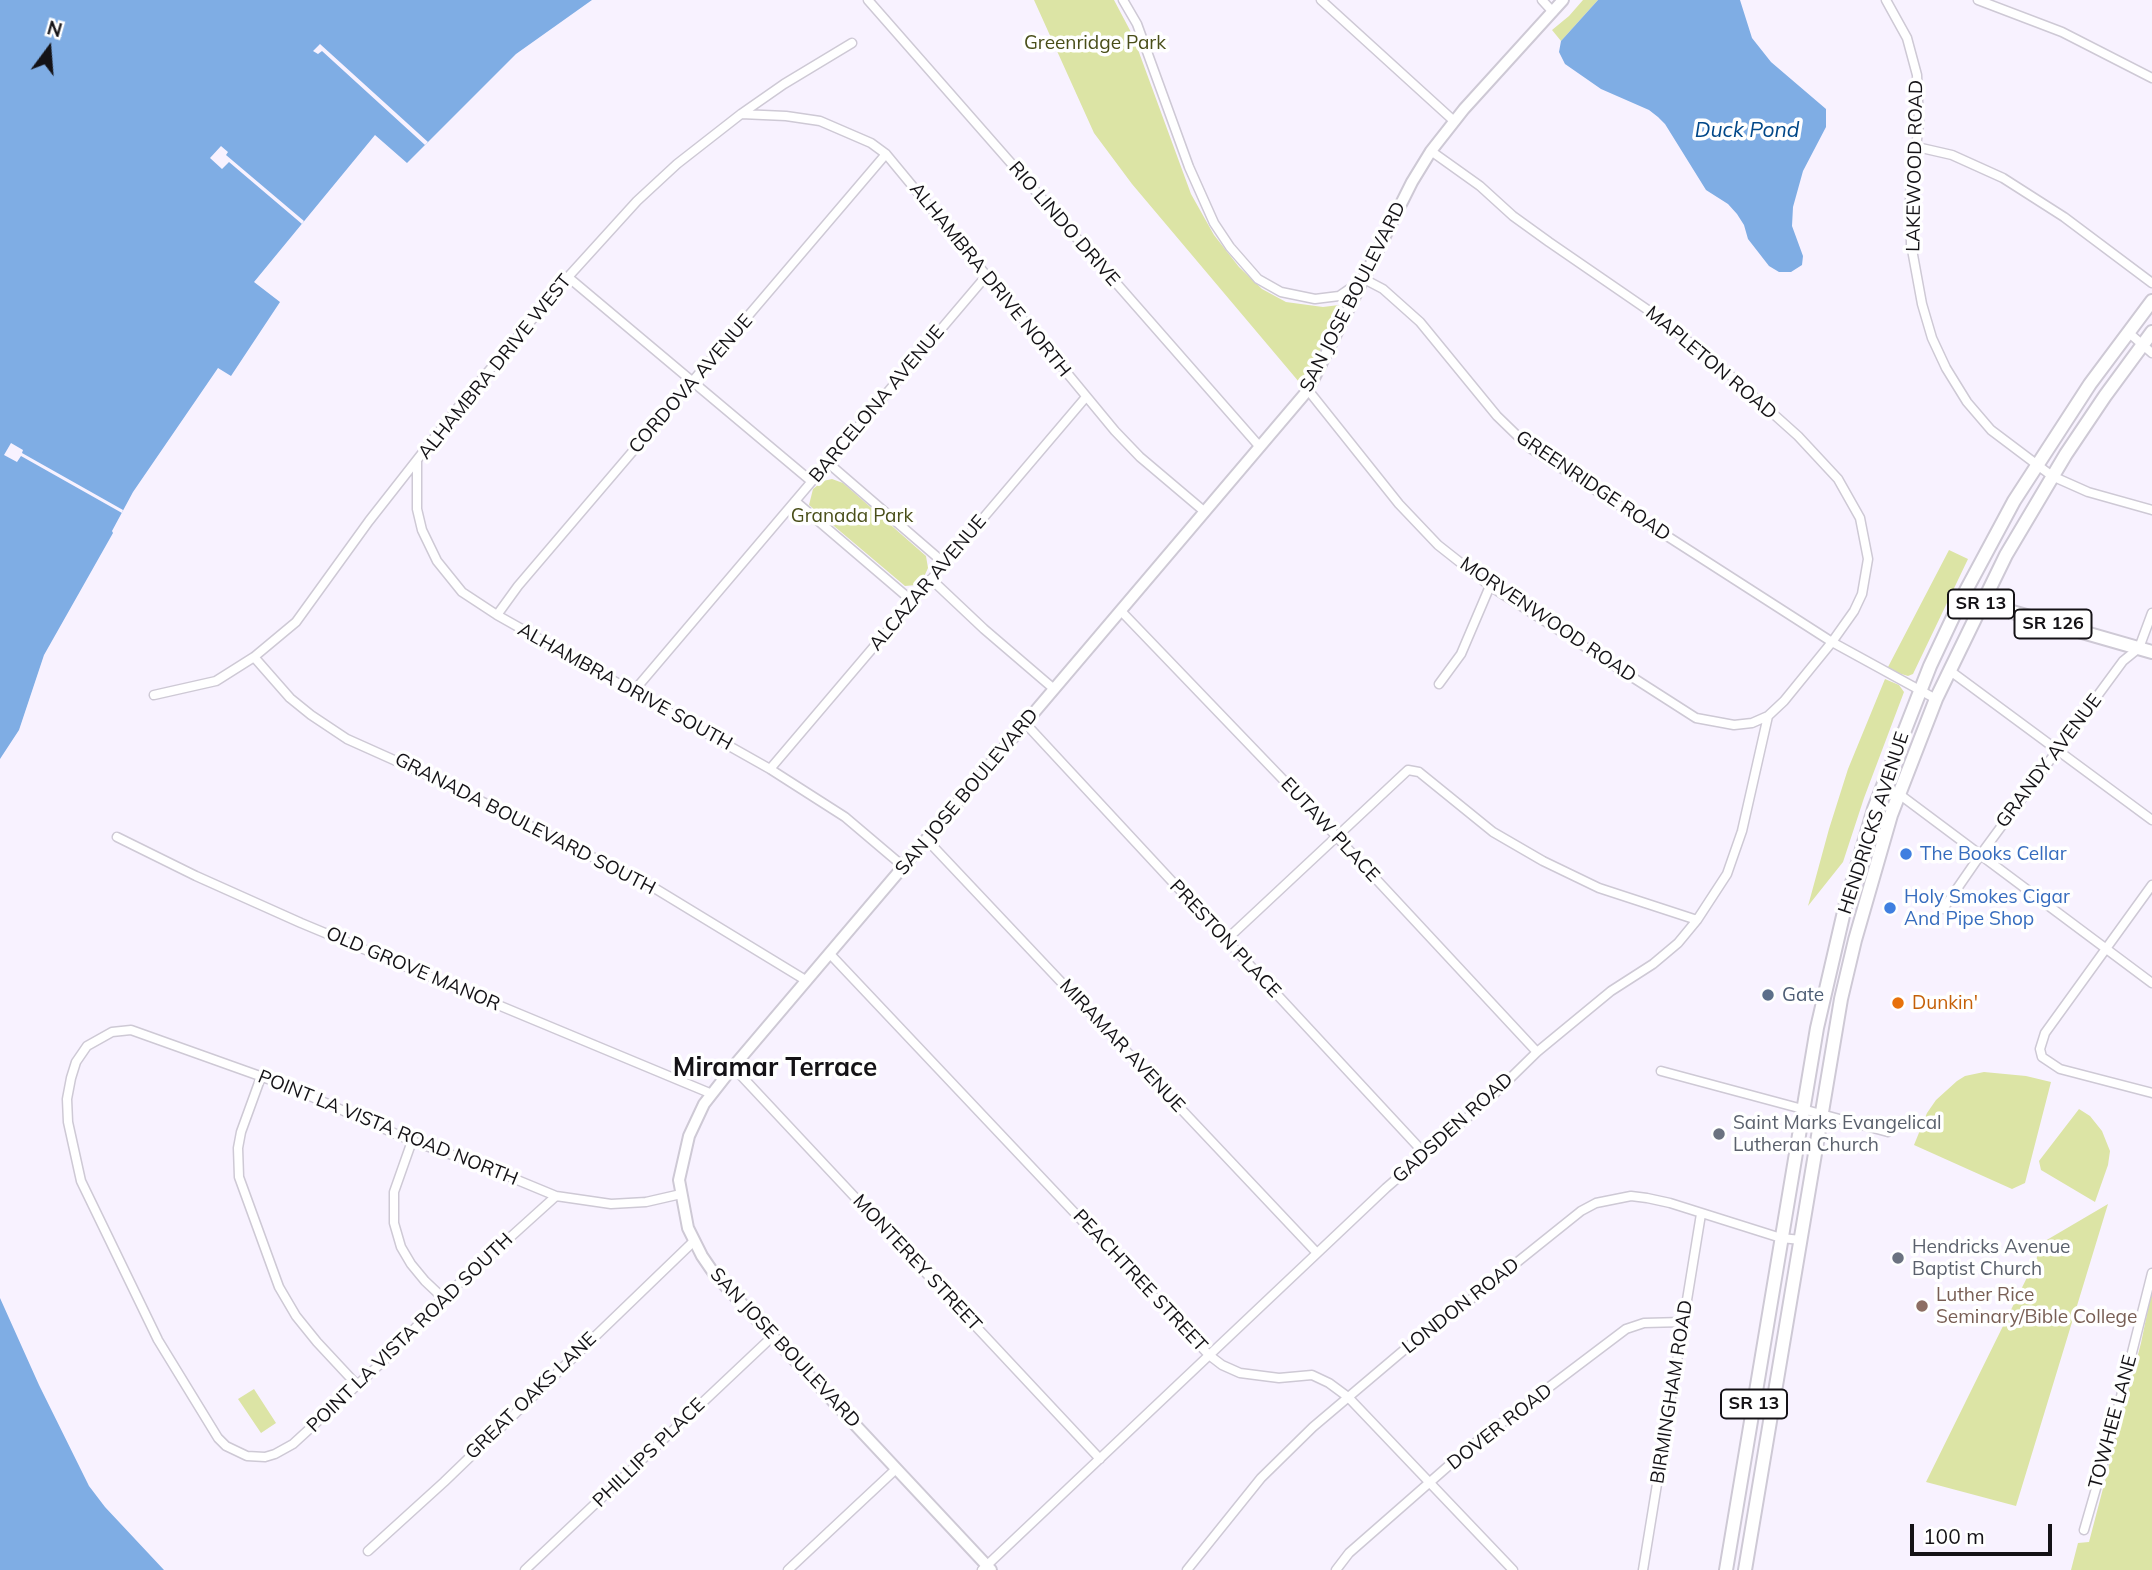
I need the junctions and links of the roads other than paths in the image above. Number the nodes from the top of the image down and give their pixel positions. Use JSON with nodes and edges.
{"nodes":[{"id":1,"x":867,"y":0,"type":"edge"},
{"id":2,"x":1124,"y":0,"type":"edge"},
{"id":3,"x":1321,"y":0,"type":"edge"},
{"id":4,"x":1542,"y":0,"type":"edge"},
{"id":5,"x":1563,"y":0,"type":"edge"},
{"id":6,"x":1886,"y":0,"type":"edge"},
{"id":7,"x":1978,"y":0,"type":"edge"},
{"id":8,"x":1553,"y":12,"type":"junction"},
{"id":9,"x":852,"y":43,"type":"dead end"},
{"id":10,"x":2152,"y":78,"type":"edge"},
{"id":11,"x":741,"y":114,"type":"junction"},
{"id":12,"x":1454,"y":121,"type":"junction"},
{"id":13,"x":1917,"y":147,"type":"junction"},
{"id":14,"x":1431,"y":151,"type":"junction"},
{"id":15,"x":886,"y":154,"type":"junction"},
{"id":16,"x":987,"y":275,"type":"junction"},
{"id":17,"x":568,"y":277,"type":"junction"},
{"id":18,"x":1364,"y":279,"type":"junction"},
{"id":19,"x":2152,"y":283,"type":"edge"},
{"id":20,"x":2152,"y":302,"type":"edge"},
{"id":21,"x":2128,"y":332,"type":"junction"},
{"id":22,"x":2152,"y":332,"type":"edge"},
{"id":23,"x":2147,"y":349,"type":"edge"},
{"id":24,"x":693,"y":381,"type":"junction"},
{"id":25,"x":1308,"y":390,"type":"junction"},
{"id":26,"x":1086,"y":397,"type":"junction"},
{"id":27,"x":1260,"y":447,"type":"junction"},
{"id":28,"x":417,"y":462,"type":"junction"},
{"id":29,"x":827,"y":462,"type":"junction"},
{"id":30,"x":2037,"y":465,"type":"junction"},
{"id":31,"x":2052,"y":476,"type":"junction"},
{"id":32,"x":811,"y":481,"type":"junction"},
{"id":33,"x":795,"y":500,"type":"junction"},
{"id":34,"x":2152,"y":510,"type":"edge"},
{"id":35,"x":1205,"y":513,"type":"junction"},
{"id":36,"x":944,"y":563,"type":"junction"},
{"id":37,"x":931,"y":579,"type":"junction"},
{"id":38,"x":1490,"y":586,"type":"junction"},
{"id":39,"x":912,"y":601,"type":"junction"},
{"id":40,"x":1961,"y":601,"type":"junction"},
{"id":41,"x":1981,"y":605,"type":"junction"},
{"id":42,"x":1121,"y":611,"type":"junction"},
{"id":43,"x":2152,"y":613,"type":"edge"},
{"id":44,"x":497,"y":615,"type":"junction"},
{"id":45,"x":1832,"y":642,"type":"junction"},
{"id":46,"x":2139,"y":648,"type":"junction"},
{"id":47,"x":2152,"y":652,"type":"edge"},
{"id":48,"x":254,"y":657,"type":"junction"},
{"id":49,"x":1949,"y":670,"type":"junction"},
{"id":50,"x":1439,"y":684,"type":"dead end"},
{"id":51,"x":1054,"y":689,"type":"junction"},
{"id":52,"x":1919,"y":690,"type":"junction"},
{"id":53,"x":632,"y":692,"type":"junction"},
{"id":54,"x":154,"y":695,"type":"dead end"},
{"id":55,"x":1936,"y":699,"type":"junction"},
{"id":56,"x":1768,"y":716,"type":"junction"},
{"id":57,"x":1025,"y":723,"type":"junction"},
{"id":58,"x":2058,"y":750,"type":"junction"},
{"id":59,"x":770,"y":769,"type":"junction"},
{"id":60,"x":1882,"y":787,"type":"junction"},
{"id":61,"x":1899,"y":794,"type":"junction"},
{"id":62,"x":2152,"y":820,"type":"edge"},
{"id":63,"x":117,"y":838,"type":"dead end"},
{"id":64,"x":1337,"y":838,"type":"junction"},
{"id":65,"x":927,"y":840,"type":"junction"},
{"id":66,"x":1980,"y":854,"type":"junction"},
{"id":67,"x":904,"y":867,"type":"junction"},
{"id":68,"x":2152,"y":886,"type":"edge"},
{"id":69,"x":1943,"y":909,"type":"dead end"},
{"id":70,"x":1697,"y":920,"type":"junction"},
{"id":71,"x":1226,"y":940,"type":"junction"},
{"id":72,"x":2106,"y":948,"type":"junction"},
{"id":73,"x":830,"y":954,"type":"junction"},
{"id":74,"x":807,"y":981,"type":"junction"},
{"id":75,"x":2152,"y":983,"type":"edge"},
{"id":76,"x":1821,"y":1007,"type":"junction"},
{"id":77,"x":1839,"y":1012,"type":"junction"},
{"id":78,"x":1537,"y":1052,"type":"junction"},
{"id":79,"x":733,"y":1067,"type":"junction"},
{"id":80,"x":1661,"y":1071,"type":"dead end"},
{"id":81,"x":261,"y":1077,"type":"junction"},
{"id":82,"x":2152,"y":1093,"type":"edge"},
{"id":83,"x":712,"y":1094,"type":"junction"},
{"id":84,"x":1802,"y":1110,"type":"junction"},
{"id":85,"x":1821,"y":1115,"type":"junction"},
{"id":86,"x":1888,"y":1132,"type":"dead end"},
{"id":87,"x":412,"y":1141,"type":"junction"},
{"id":88,"x":1425,"y":1154,"type":"junction"},
{"id":89,"x":681,"y":1194,"type":"junction"},
{"id":90,"x":556,"y":1196,"type":"junction"},
{"id":91,"x":1701,"y":1213,"type":"junction"},
{"id":92,"x":1781,"y":1238,"type":"junction"},
{"id":93,"x":1801,"y":1240,"type":"junction"},
{"id":94,"x":694,"y":1241,"type":"junction"},
{"id":95,"x":1317,"y":1253,"type":"junction"},
{"id":96,"x":2152,"y":1272,"type":"edge"},
{"id":97,"x":443,"y":1298,"type":"junction"},
{"id":98,"x":1683,"y":1322,"type":"junction"},
{"id":99,"x":773,"y":1336,"type":"junction"},
{"id":100,"x":1209,"y":1355,"type":"junction"},
{"id":101,"x":1758,"y":1378,"type":"junction"},
{"id":102,"x":1776,"y":1381,"type":"junction"},
{"id":103,"x":358,"y":1386,"type":"junction"},
{"id":104,"x":1348,"y":1397,"type":"junction"},
{"id":105,"x":257,"y":1457,"type":"joint"},
{"id":106,"x":1100,"y":1459,"type":"junction"},
{"id":107,"x":896,"y":1469,"type":"junction"},
{"id":108,"x":1429,"y":1483,"type":"junction"},
{"id":109,"x":1740,"y":1485,"type":"junction"},
{"id":110,"x":1759,"y":1485,"type":"junction"},
{"id":111,"x":2084,"y":1530,"type":"dead end"},
{"id":112,"x":368,"y":1551,"type":"dead end"},
{"id":113,"x":987,"y":1568,"type":"edge"},
{"id":114,"x":1509,"y":1569,"type":"edge"},
{"id":115,"x":525,"y":1570,"type":"edge"},
{"id":116,"x":788,"y":1570,"type":"edge"},
{"id":117,"x":1187,"y":1570,"type":"edge"},
{"id":118,"x":1336,"y":1570,"type":"edge"},
{"id":119,"x":1643,"y":1570,"type":"edge"},
{"id":120,"x":1726,"y":1570,"type":"edge"},
{"id":121,"x":1745,"y":1570,"type":"edge"}],
"edges":[{"from":1,"to":27,"type":"street","name":"RIO LINDO DRIVE"},
{"from":2,"to":18,"type":"street"},
{"from":3,"to":12,"type":"street"},
{"from":4,"to":8,"type":"street"},
{"from":5,"to":8,"type":"street","name":"SAN JOSE BOULEVARD"},
{"from":6,"to":13,"type":"street","name":"LAKEWOOD ROAD"},
{"from":7,"to":10,"type":"street"},
{"from":8,"to":12,"type":"street","name":"SAN JOSE BOULEVARD"},
{"from":9,"to":11,"type":"street","name":"ALHAMBRA DRIVE WEST"},
{"from":11,"to":15,"type":"street","name":"ALHAMBRA DRIVE NORTH"},
{"from":11,"to":17,"type":"street","name":"ALHAMBRA DRIVE WEST"},
{"from":12,"to":14,"type":"street","name":"SAN JOSE BOULEVARD"},
{"from":13,"to":19,"type":"street"},
{"from":13,"to":30,"type":"street","name":"LAKEWOOD ROAD"},
{"from":14,"to":18,"type":"street","name":"SAN JOSE BOULEVARD"},
{"from":14,"to":45,"type":"street","name":"MAPLETON ROAD"},
{"from":15,"to":16,"type":"street","name":"ALHAMBRA DRIVE NORTH"},
{"from":15,"to":24,"type":"street","name":"CORDOVA AVENUE"},
{"from":16,"to":26,"type":"street","name":"ALHAMBRA DRIVE NORTH"},
{"from":16,"to":29,"type":"street","name":"BARCELONA AVENUE"},
{"from":17,"to":24,"type":"street"},
{"from":17,"to":28,"type":"street","name":"ALHAMBRA DRIVE WEST"},
{"from":18,"to":25,"type":"street","name":"SAN JOSE BOULEVARD"},
{"from":18,"to":45,"type":"street","name":"GREENRIDGE ROAD"},
{"from":20,"to":21,"type":"main road","name":"HENDRICKS AVENUE","number":"SR 13"},
{"from":21,"to":23,"type":"street"},
{"from":21,"to":30,"type":"main road","name":"HENDRICKS AVENUE","number":"SR 13"},
{"from":22,"to":23,"type":"main road","name":"HENDRICKS AVENUE","number":"SR 13"},
{"from":23,"to":31,"type":"main road","name":"HENDRICKS AVENUE","number":"SR 13"},
{"from":24,"to":32,"type":"street"},
{"from":24,"to":44,"type":"street","name":"CORDOVA AVENUE"},
{"from":25,"to":27,"type":"street","name":"SAN JOSE BOULEVARD"},
{"from":25,"to":38,"type":"street","name":"MORVENWOOD ROAD"},
{"from":26,"to":35,"type":"street","name":"ALHAMBRA DRIVE NORTH"},
{"from":26,"to":36,"type":"street","name":"ALCAZAR AVENUE"},
{"from":27,"to":35,"type":"street","name":"SAN JOSE BOULEVARD"},
{"from":28,"to":44,"type":"street","name":"ALHAMBRA DRIVE SOUTH"},
{"from":28,"to":48,"type":"street","name":"ALHAMBRA DRIVE WEST"},
{"from":29,"to":32,"type":"street","name":"BARCELONA AVENUE"},
{"from":29,"to":36,"type":"street"},
{"from":30,"to":31,"type":"street","name":"LAKEWOOD ROAD"},
{"from":30,"to":40,"type":"main road","name":"HENDRICKS AVENUE","number":"SR 13"},
{"from":31,"to":34,"type":"street","name":"LAKEWOOD ROAD"},
{"from":31,"to":41,"type":"main road","name":"HENDRICKS AVENUE","number":"SR 13"},
{"from":32,"to":33,"type":"street","name":"BARCELONA AVENUE"},
{"from":33,"to":39,"type":"street"},
{"from":33,"to":53,"type":"street","name":"BARCELONA AVENUE"},
{"from":35,"to":42,"type":"street","name":"SAN JOSE BOULEVARD"},
{"from":36,"to":37,"type":"street","name":"ALCAZAR AVENUE"},
{"from":37,"to":39,"type":"street","name":"ALCAZAR AVENUE"},
{"from":37,"to":51,"type":"street"},
{"from":38,"to":50,"type":"street"},
{"from":38,"to":56,"type":"street","name":"MORVENWOOD ROAD"},
{"from":39,"to":59,"type":"street","name":"ALCAZAR AVENUE"},
{"from":40,"to":41,"type":"main road","number":"SR 126"},
{"from":40,"to":49,"type":"main road"},
{"from":40,"to":52,"type":"main road","name":"HENDRICKS AVENUE","number":"SR 13"},
{"from":41,"to":46,"type":"main road","number":"SR 126"},
{"from":41,"to":49,"type":"main road","name":"HENDRICKS AVENUE","number":"SR 13"},
{"from":42,"to":51,"type":"street","name":"SAN JOSE BOULEVARD"},
{"from":42,"to":64,"type":"street","name":"EUTAW PLACE"},
{"from":43,"to":46,"type":"street","name":"GRANDY AVENUE"},
{"from":44,"to":53,"type":"street","name":"ALHAMBRA DRIVE SOUTH"},
{"from":45,"to":52,"type":"street","name":"GREENRIDGE ROAD"},
{"from":45,"to":56,"type":"street"},
{"from":46,"to":47,"type":"main road","number":"SR 126"},
{"from":46,"to":58,"type":"street","name":"GRANDY AVENUE"},
{"from":48,"to":54,"type":"street","name":"ALHAMBRA DRIVE WEST"},
{"from":48,"to":74,"type":"street","name":"GRANADA BOULEVARD SOUTH"},
{"from":49,"to":55,"type":"main road","name":"HENDRICKS AVENUE","number":"SR 13"},
{"from":49,"to":58,"type":"street"},
{"from":51,"to":57,"type":"street","name":"SAN JOSE BOULEVARD"},
{"from":52,"to":55,"type":"street","name":"GREENRIDGE ROAD"},
{"from":52,"to":60,"type":"main road","name":"HENDRICKS AVENUE","number":"SR 13"},
{"from":53,"to":59,"type":"street","name":"ALHAMBRA DRIVE SOUTH"},
{"from":55,"to":61,"type":"main road","name":"HENDRICKS AVENUE","number":"SR 13"},
{"from":56,"to":70,"type":"street","name":"GADSDEN ROAD"},
{"from":57,"to":65,"type":"street","name":"SAN JOSE BOULEVARD"},
{"from":57,"to":71,"type":"street","name":"PRESTON PLACE"},
{"from":58,"to":62,"type":"street"},
{"from":58,"to":66,"type":"street","name":"GRANDY AVENUE"},
{"from":59,"to":67,"type":"street","name":"ALHAMBRA DRIVE SOUTH"},
{"from":60,"to":61,"type":"street"},
{"from":60,"to":76,"type":"main road","name":"HENDRICKS AVENUE","number":"SR 13"},
{"from":61,"to":66,"type":"street"},
{"from":61,"to":77,"type":"main road","name":"HENDRICKS AVENUE","number":"SR 13"},
{"from":63,"to":83,"type":"street","name":"OLD GROVE MANOR"},
{"from":64,"to":70,"type":"street"},
{"from":64,"to":71,"type":"street"},
{"from":64,"to":78,"type":"street","name":"EUTAW PLACE"},
{"from":65,"to":67,"type":"street","name":"SAN JOSE BOULEVARD"},
{"from":65,"to":95,"type":"street","name":"MIRAMAR AVENUE"},
{"from":66,"to":69,"type":"street","name":"GRANDY AVENUE"},
{"from":66,"to":72,"type":"street"},
{"from":67,"to":73,"type":"street","name":"SAN JOSE BOULEVARD"},
{"from":68,"to":72,"type":"street"},
{"from":70,"to":78,"type":"street","name":"GADSDEN ROAD"},
{"from":71,"to":88,"type":"street","name":"PRESTON PLACE"},
{"from":72,"to":75,"type":"street"},
{"from":72,"to":82,"type":"street"},
{"from":73,"to":74,"type":"street","name":"SAN JOSE BOULEVARD"},
{"from":73,"to":100,"type":"street","name":"PEACHTREE STREET"},
{"from":74,"to":79,"type":"street","name":"SAN JOSE BOULEVARD"},
{"from":76,"to":77,"type":"main road"},
{"from":76,"to":84,"type":"main road","name":"HENDRICKS AVENUE","number":"SR 13"},
{"from":77,"to":85,"type":"main road","name":"HENDRICKS AVENUE","number":"SR 13"},
{"from":78,"to":88,"type":"street","name":"GADSDEN ROAD"},
{"from":79,"to":83,"type":"street","name":"SAN JOSE BOULEVARD"},
{"from":79,"to":106,"type":"street","name":"MONTEREY STREET"},
{"from":80,"to":84,"type":"street"},
{"from":81,"to":87,"type":"street","name":"POINT LA VISTA ROAD NORTH"},
{"from":81,"to":103,"type":"street"},
{"from":81,"to":105,"type":"street","name":"POINT LA VISTA ROAD NORTH"},
{"from":83,"to":89,"type":"street","name":"SAN JOSE BOULEVARD"},
{"from":84,"to":85,"type":"street"},
{"from":84,"to":92,"type":"main road","name":"HENDRICKS AVENUE","number":"SR 13"},
{"from":85,"to":86,"type":"street"},
{"from":85,"to":93,"type":"main road","name":"HENDRICKS AVENUE","number":"SR 13"},
{"from":87,"to":90,"type":"street","name":"POINT LA VISTA ROAD NORTH"},
{"from":87,"to":97,"type":"street"},
{"from":88,"to":95,"type":"street","name":"GADSDEN ROAD"},
{"from":89,"to":90,"type":"street","name":"POINT LA VISTA ROAD NORTH"},
{"from":89,"to":94,"type":"street","name":"SAN JOSE BOULEVARD"},
{"from":90,"to":97,"type":"street","name":"POINT LA VISTA ROAD SOUTH"},
{"from":91,"to":92,"type":"street","name":"LONDON ROAD"},
{"from":91,"to":98,"type":"street","name":"BIRMINGHAM ROAD"},
{"from":91,"to":104,"type":"street","name":"LONDON ROAD"},
{"from":92,"to":93,"type":"street","name":"LONDON ROAD"},
{"from":92,"to":101,"type":"main road","name":"HENDRICKS AVENUE","number":"SR 13"},
{"from":93,"to":102,"type":"main road","name":"HENDRICKS AVENUE","number":"SR 13"},
{"from":94,"to":99,"type":"street","name":"SAN JOSE BOULEVARD"},
{"from":94,"to":112,"type":"street","name":"GREAT OAKS LANE"},
{"from":95,"to":100,"type":"street","name":"GADSDEN ROAD"},
{"from":96,"to":111,"type":"street","name":"TOWHEE LANE"},
{"from":97,"to":103,"type":"street","name":"POINT LA VISTA ROAD SOUTH"},
{"from":98,"to":108,"type":"street","name":"DOVER ROAD"},
{"from":98,"to":119,"type":"street","name":"BIRMINGHAM ROAD"},
{"from":99,"to":107,"type":"street","name":"SAN JOSE BOULEVARD"},
{"from":99,"to":115,"type":"street","name":"PHILLIPS PLACE"},
{"from":100,"to":104,"type":"street","name":"PEACHTREE STREET"},
{"from":100,"to":106,"type":"street","name":"GADSDEN ROAD"},
{"from":101,"to":102,"type":"main road"},
{"from":101,"to":109,"type":"main road","name":"HENDRICKS AVENUE","number":"SR 13"},
{"from":102,"to":110,"type":"main road","name":"HENDRICKS AVENUE","number":"SR 13"},
{"from":103,"to":105,"type":"street","name":"POINT LA VISTA ROAD SOUTH"},
{"from":104,"to":108,"type":"street","name":"PEACHTREE STREET"},
{"from":104,"to":117,"type":"street","name":"LONDON ROAD"},
{"from":106,"to":113,"type":"street","name":"GADSDEN ROAD"},
{"from":107,"to":113,"type":"street","name":"SAN JOSE BOULEVARD"},
{"from":107,"to":116,"type":"street"},
{"from":108,"to":114,"type":"street","name":"PEACHTREE STREET"},
{"from":108,"to":118,"type":"street","name":"DOVER ROAD"},
{"from":109,"to":110,"type":"main road"},
{"from":109,"to":120,"type":"main road","name":"HENDRICKS AVENUE","number":"SR 13"},
{"from":110,"to":121,"type":"main road","name":"HENDRICKS AVENUE","number":"SR 13"}]}
